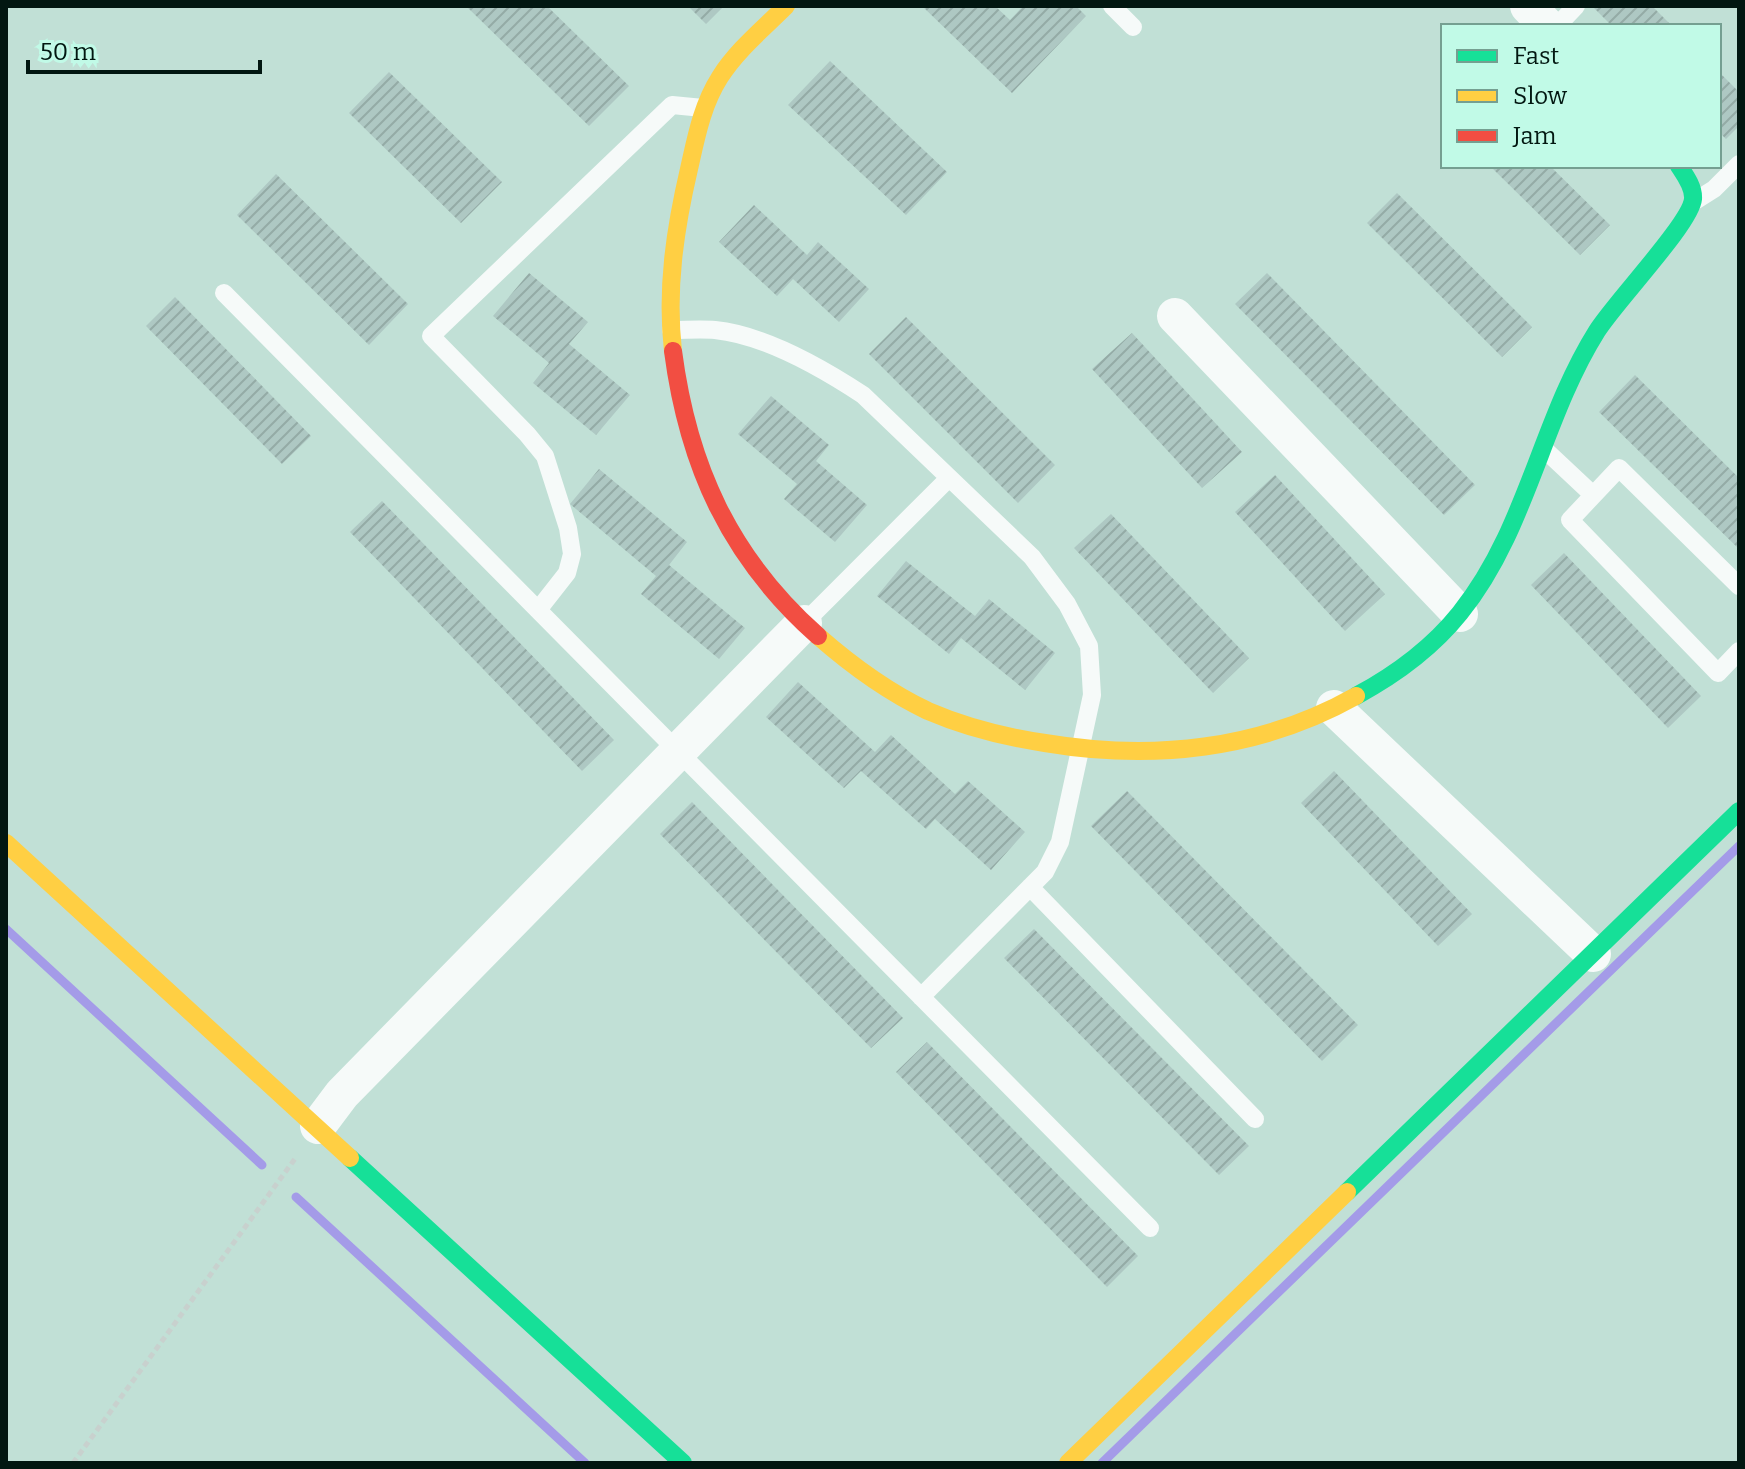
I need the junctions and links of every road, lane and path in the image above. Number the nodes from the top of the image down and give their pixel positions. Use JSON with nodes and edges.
{"nodes":[{"id":1,"x":786,"y":6,"type":"edge"},
{"id":2,"x":1112,"y":6,"type":"edge"},
{"id":3,"x":1528,"y":6,"type":"edge"},
{"id":4,"x":1576,"y":6,"type":"edge"},
{"id":5,"x":1545,"y":24,"type":"edge"},
{"id":6,"x":1559,"y":24,"type":"edge"},
{"id":7,"x":1133,"y":27,"type":"dead end"},
{"id":8,"x":703,"y":108,"type":"junction"},
{"id":9,"x":1739,"y":164,"type":"edge"},
{"id":10,"x":1680,"y":168,"type":"edge"},
{"id":11,"x":1693,"y":202,"type":"junction"},
{"id":12,"x":224,"y":293,"type":"dead end"},
{"id":13,"x":1175,"y":316,"type":"dead end"},
{"id":14,"x":671,"y":330,"type":"junction"},
{"id":15,"x":1544,"y":449,"type":"junction"},
{"id":16,"x":949,"y":478,"type":"junction"},
{"id":17,"x":1592,"y":494,"type":"junction"},
{"id":18,"x":1739,"y":586,"type":"edge"},
{"id":19,"x":538,"y":610,"type":"junction"},
{"id":20,"x":1460,"y":614,"type":"junction"},
{"id":21,"x":804,"y":623,"type":"junction"},
{"id":22,"x":1739,"y":651,"type":"edge"},
{"id":23,"x":1334,"y":708,"type":"junction"},
{"id":24,"x":1080,"y":748,"type":"junction"},
{"id":25,"x":678,"y":752,"type":"junction"},
{"id":26,"x":1739,"y":811,"type":"edge"},
{"id":27,"x":6,"y":843,"type":"edge"},
{"id":28,"x":1030,"y":887,"type":"junction"},
{"id":29,"x":1593,"y":954,"type":"junction"},
{"id":30,"x":921,"y":997,"type":"junction"},
{"id":31,"x":1255,"y":1119,"type":"dead end"},
{"id":32,"x":318,"y":1126,"type":"junction"},
{"id":33,"x":1150,"y":1228,"type":"dead end"},
{"id":34,"x":73,"y":1463,"type":"edge"},
{"id":35,"x":683,"y":1463,"type":"edge"},
{"id":36,"x":1068,"y":1463,"type":"edge"}],
"edges":[{"from":1,"to":8,"type":"street"},
{"from":2,"to":7,"type":"lane"},
{"from":3,"to":5,"type":"street"},
{"from":4,"to":6,"type":"lane"},
{"from":8,"to":14,"type":"street"},
{"from":8,"to":19,"type":"lane"},
{"from":9,"to":11,"type":"lane"},
{"from":10,"to":11,"type":"street"},
{"from":11,"to":15,"type":"street"},
{"from":12,"to":19,"type":"lane"},
{"from":13,"to":20,"type":"street"},
{"from":14,"to":16,"type":"lane"},
{"from":14,"to":21,"type":"street"},
{"from":15,"to":17,"type":"lane"},
{"from":15,"to":20,"type":"street"},
{"from":16,"to":21,"type":"lane"},
{"from":16,"to":24,"type":"lane"},
{"from":17,"to":18,"type":"lane"},
{"from":17,"to":22,"type":"lane"},
{"from":19,"to":25,"type":"lane"},
{"from":20,"to":23,"type":"street"},
{"from":21,"to":24,"type":"street"},
{"from":21,"to":25,"type":"street"},
{"from":23,"to":24,"type":"street"},
{"from":23,"to":29,"type":"street"},
{"from":24,"to":28,"type":"lane"},
{"from":25,"to":30,"type":"lane"},
{"from":25,"to":32,"type":"street"},
{"from":26,"to":29,"type":"street"},
{"from":27,"to":32,"type":"street"},
{"from":28,"to":30,"type":"lane"},
{"from":28,"to":31,"type":"lane"},
{"from":29,"to":36,"type":"street"},
{"from":30,"to":33,"type":"lane"},
{"from":32,"to":34,"type":"path"},
{"from":32,"to":35,"type":"street"}]}
